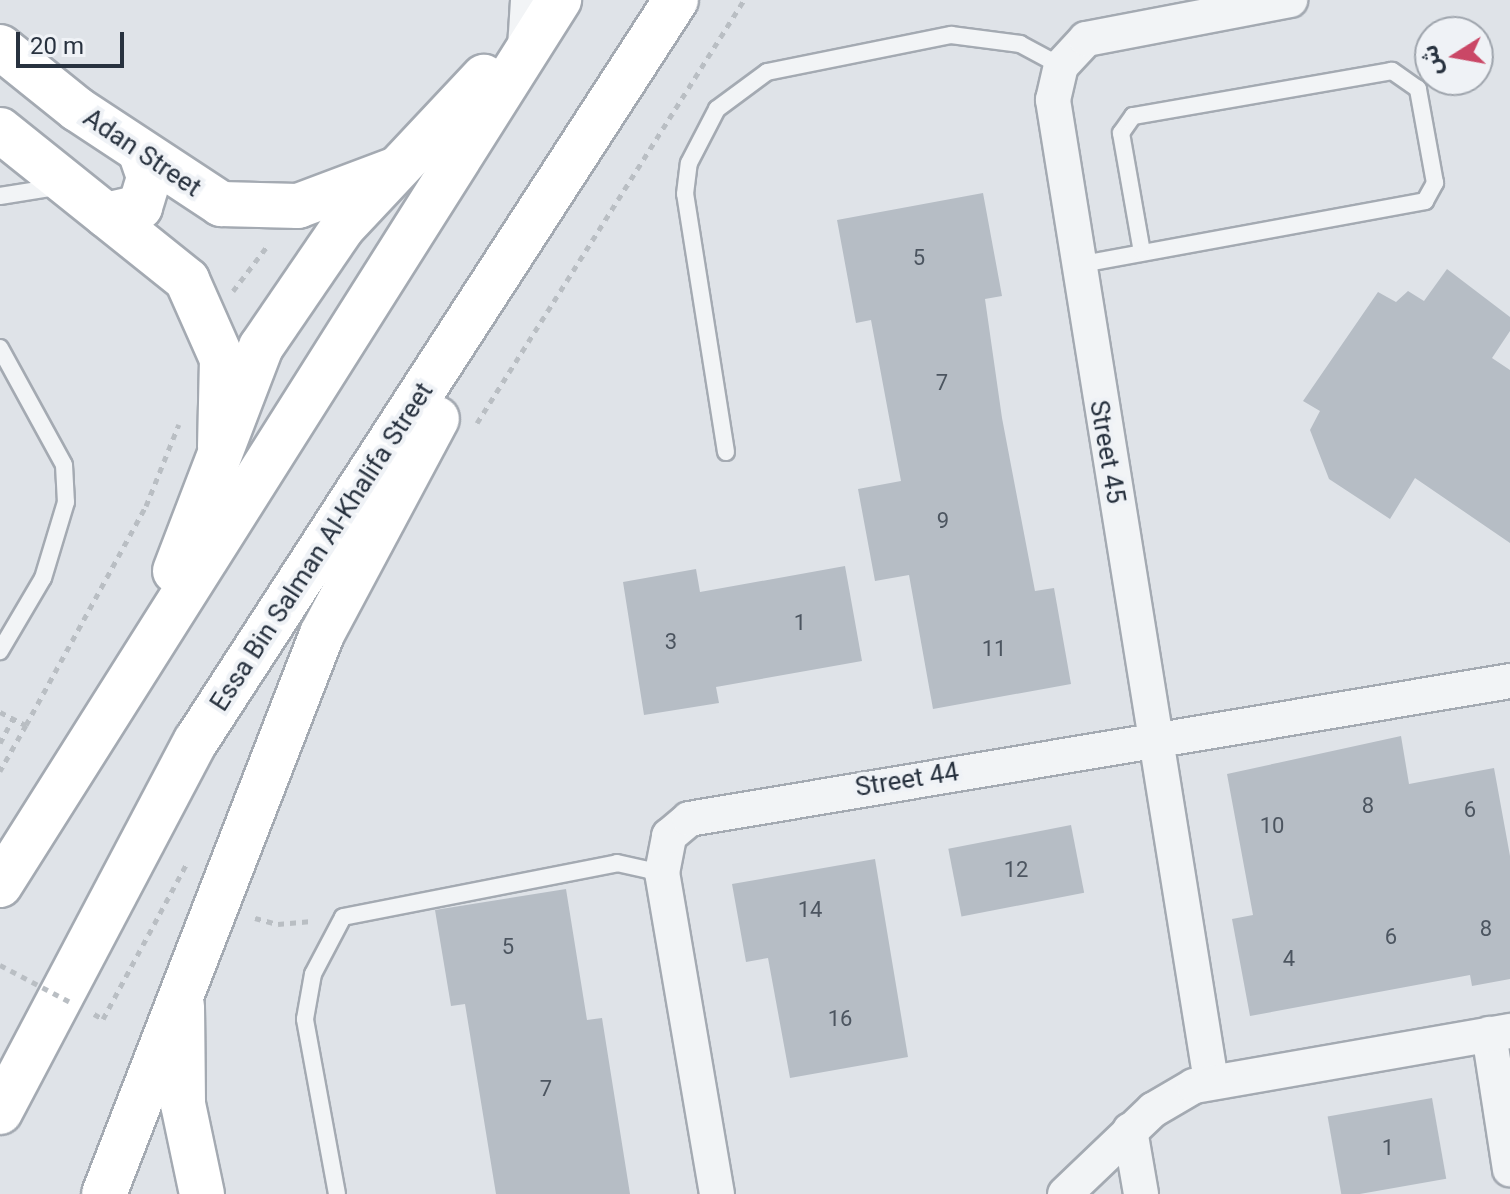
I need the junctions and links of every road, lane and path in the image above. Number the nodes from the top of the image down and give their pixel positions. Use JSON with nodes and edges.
{"nodes":[{"id":1,"x":528,"y":0,"type":"edge"},
{"id":2,"x":559,"y":0,"type":"edge"},
{"id":3,"x":676,"y":0,"type":"edge"},
{"id":4,"x":744,"y":0,"type":"edge"},
{"id":5,"x":1290,"y":0,"type":"edge"},
{"id":6,"x":0,"y":47,"type":"edge"},
{"id":7,"x":525,"y":48,"type":"junction"},
{"id":8,"x":640,"y":53,"type":"junction"},
{"id":9,"x":1061,"y":66,"type":"junction"},
{"id":10,"x":0,"y":130,"type":"edge"},
{"id":11,"x":141,"y":154,"type":"junction"},
{"id":12,"x":394,"y":170,"type":"junction"},
{"id":13,"x":70,"y":186,"type":"junction"},
{"id":14,"x":0,"y":196,"type":"edge"},
{"id":15,"x":298,"y":206,"type":"junction"},
{"id":16,"x":106,"y":215,"type":"junction"},
{"id":17,"x":1142,"y":252,"type":"junction"},
{"id":18,"x":1075,"y":266,"type":"junction"},
{"id":19,"x":210,"y":321,"type":"junction"},
{"id":20,"x":0,"y":348,"type":"edge"},
{"id":21,"x":184,"y":411,"type":"dead end"},
{"id":22,"x":474,"y":429,"type":"dead end"},
{"id":23,"x":220,"y":447,"type":"junction"},
{"id":24,"x":726,"y":452,"type":"dead end"},
{"id":25,"x":155,"y":634,"type":"junction"},
{"id":26,"x":0,"y":651,"type":"edge"},
{"id":27,"x":1510,"y":681,"type":"edge"},
{"id":28,"x":0,"y":712,"type":"edge"},
{"id":29,"x":13,"y":719,"type":"junction"},
{"id":30,"x":26,"y":725,"type":"junction"},
{"id":31,"x":1155,"y":739,"type":"junction"},
{"id":32,"x":0,"y":743,"type":"edge"},
{"id":33,"x":0,"y":771,"type":"edge"},
{"id":34,"x":195,"y":847,"type":"dead end"},
{"id":35,"x":662,"y":873,"type":"junction"},
{"id":36,"x":0,"y":885,"type":"edge"},
{"id":37,"x":245,"y":911,"type":"dead end"},
{"id":38,"x":343,"y":917,"type":"junction"},
{"id":39,"x":0,"y":965,"type":"edge"},
{"id":40,"x":72,"y":1003,"type":"dead end"},
{"id":41,"x":182,"y":1006,"type":"junction"},
{"id":42,"x":103,"y":1019,"type":"dead end"},
{"id":43,"x":1499,"y":1033,"type":"edge"},
{"id":44,"x":1211,"y":1081,"type":"junction"},
{"id":45,"x":0,"y":1112,"type":"edge"},
{"id":46,"x":1130,"y":1130,"type":"junction"},
{"id":47,"x":1510,"y":1169,"type":"edge"},
{"id":48,"x":104,"y":1194,"type":"edge"},
{"id":49,"x":202,"y":1194,"type":"edge"},
{"id":50,"x":337,"y":1194,"type":"edge"},
{"id":51,"x":717,"y":1194,"type":"edge"},
{"id":52,"x":1065,"y":1194,"type":"edge"},
{"id":53,"x":1141,"y":1194,"type":"edge"}],
"edges":[{"from":1,"to":7,"type":"street"},
{"from":2,"to":7,"type":"main road"},
{"from":3,"to":8,"type":"main road","name":"Essa Bin Salman Al-Khalifa Street"},
{"from":4,"to":22,"type":"path"},
{"from":5,"to":9,"type":"street"},
{"from":6,"to":11,"type":"main road","name":"Adan Street"},
{"from":7,"to":12,"type":"main road"},
{"from":7,"to":25,"type":"main road"},
{"from":8,"to":41,"type":"main road"},
{"from":8,"to":45,"type":"main road","name":"Essa Bin Salman Al-Khalifa Street"},
{"from":9,"to":18,"type":"street","name":"Street 45"},
{"from":9,"to":24,"type":"lane"},
{"from":10,"to":13,"type":"main road"},
{"from":11,"to":15,"type":"main road","name":"Adan Street"},
{"from":11,"to":16,"type":"main road"},
{"from":12,"to":15,"type":"main road","name":"Adan Street"},
{"from":12,"to":23,"type":"main road"},
{"from":13,"to":14,"type":"lane"},
{"from":13,"to":16,"type":"main road"},
{"from":15,"to":19,"type":"path"},
{"from":16,"to":19,"type":"main road"},
{"from":17,"to":17,"type":"lane"},
{"from":17,"to":18,"type":"lane"},
{"from":18,"to":31,"type":"street","name":"Street 45"},
{"from":19,"to":23,"type":"main road"},
{"from":20,"to":26,"type":"lane"},
{"from":21,"to":30,"type":"path"},
{"from":23,"to":25,"type":"main road"},
{"from":25,"to":36,"type":"main road"},
{"from":27,"to":31,"type":"street","name":"Street 44"},
{"from":28,"to":29,"type":"path"},
{"from":29,"to":30,"type":"path"},
{"from":29,"to":32,"type":"path"},
{"from":30,"to":33,"type":"path"},
{"from":31,"to":35,"type":"street","name":"Street 44"},
{"from":31,"to":44,"type":"street","name":"Street 45"},
{"from":34,"to":42,"type":"path"},
{"from":35,"to":38,"type":"lane"},
{"from":35,"to":51,"type":"street","name":"Street 44"},
{"from":37,"to":38,"type":"path"},
{"from":38,"to":50,"type":"lane"},
{"from":39,"to":40,"type":"path","bridge":true},
{"from":41,"to":48,"type":"main road"},
{"from":41,"to":49,"type":"main road"},
{"from":43,"to":44,"type":"street"},
{"from":43,"to":47,"type":"street"},
{"from":44,"to":46,"type":"street"},
{"from":46,"to":52,"type":"street"},
{"from":46,"to":53,"type":"street"}]}
